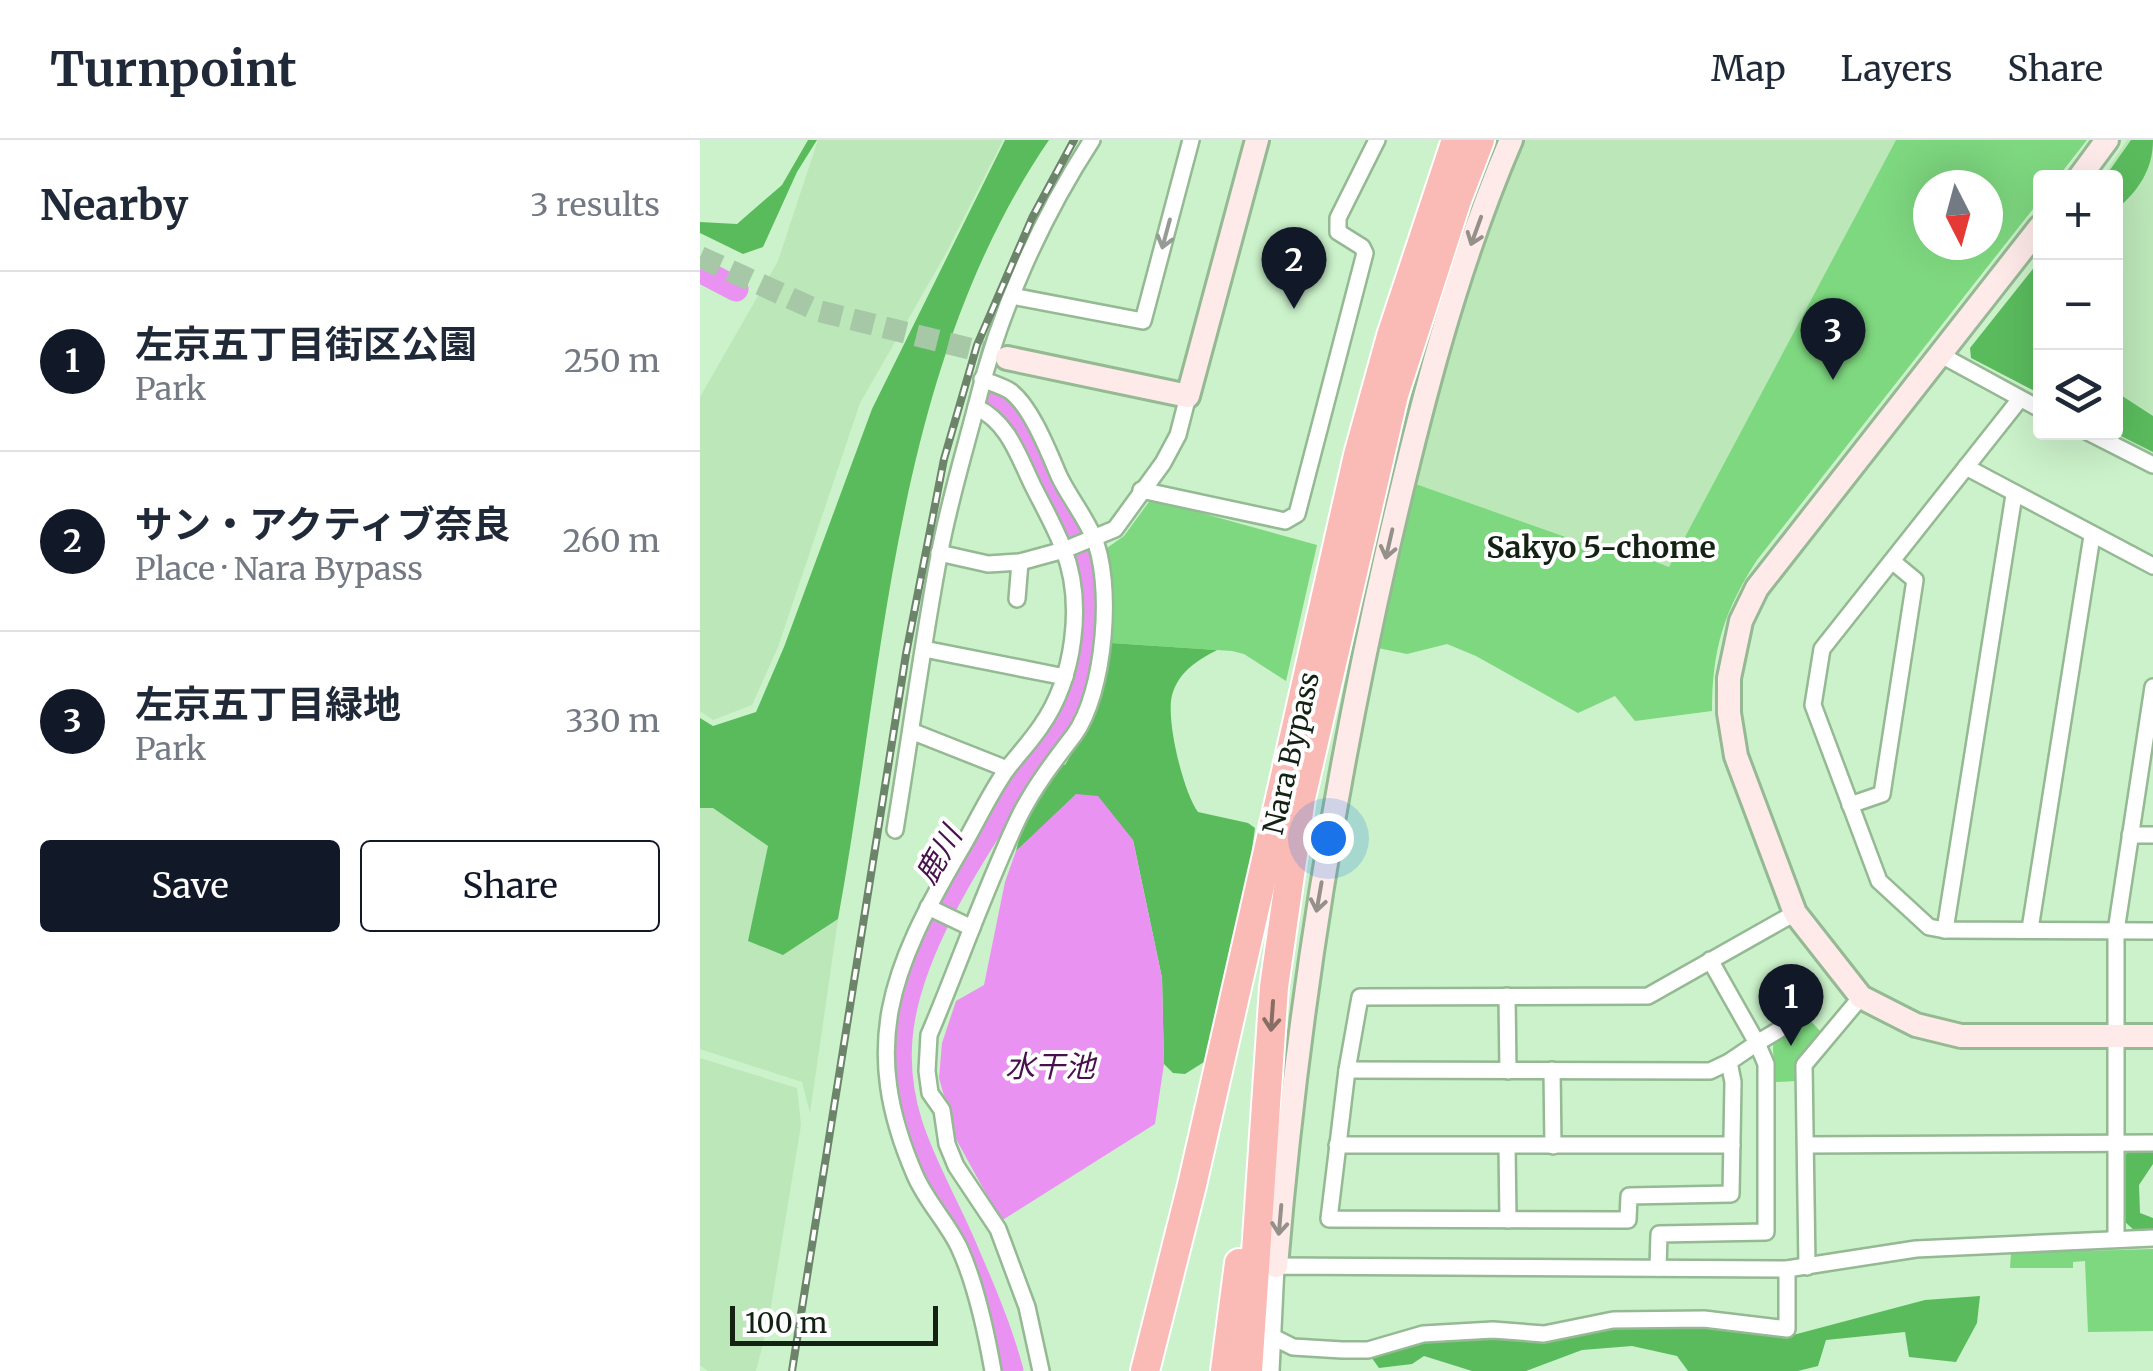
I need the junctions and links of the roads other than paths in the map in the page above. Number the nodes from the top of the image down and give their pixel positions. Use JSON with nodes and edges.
{"nodes":[{"id":1,"x":1092,"y":140,"type":"edge"},
{"id":2,"x":1190,"y":140,"type":"edge"},
{"id":3,"x":1257,"y":140,"type":"edge"},
{"id":4,"x":1377,"y":140,"type":"edge"},
{"id":5,"x":1456,"y":140,"type":"edge"},
{"id":6,"x":1480,"y":140,"type":"edge"},
{"id":7,"x":1510,"y":140,"type":"edge"},
{"id":8,"x":2106,"y":140,"type":"edge"},
{"id":9,"x":2085,"y":170,"type":"edge"},
{"id":10,"x":2033,"y":236,"type":"edge"},
{"id":11,"x":1012,"y":296,"type":"junction"},
{"id":12,"x":1940,"y":355,"type":"junction"},
{"id":13,"x":1007,"y":358,"type":"tunnel mouth"},
{"id":14,"x":982,"y":379,"type":"junction"},
{"id":15,"x":1188,"y":396,"type":"junction"},
{"id":16,"x":2020,"y":399,"type":"junction"},
{"id":17,"x":2033,"y":406,"type":"edge"},
{"id":18,"x":976,"y":407,"type":"junction"},
{"id":19,"x":2104,"y":440,"type":"edge"},
{"id":20,"x":2153,"y":465,"type":"edge"},
{"id":21,"x":1966,"y":467,"type":"junction"},
{"id":22,"x":1142,"y":490,"type":"junction"},
{"id":23,"x":2014,"y":495,"type":"junction"},
{"id":24,"x":2092,"y":536,"type":"junction"},
{"id":25,"x":1079,"y":544,"type":"junction"},
{"id":26,"x":939,"y":554,"type":"junction"},
{"id":27,"x":1892,"y":561,"type":"junction"},
{"id":28,"x":1020,"y":562,"type":"junction"},
{"id":29,"x":2153,"y":566,"type":"edge"},
{"id":30,"x":1018,"y":599,"type":"dead end"},
{"id":31,"x":924,"y":649,"type":"junction"},
{"id":32,"x":1065,"y":677,"type":"junction"},
{"id":33,"x":2153,"y":688,"type":"edge"},
{"id":34,"x":911,"y":731,"type":"junction"},
{"id":35,"x":1007,"y":769,"type":"junction"},
{"id":36,"x":1850,"y":805,"type":"junction"},
{"id":37,"x":895,"y":830,"type":"dead end"},
{"id":38,"x":2153,"y":834,"type":"edge"},
{"id":39,"x":2130,"y":835,"type":"junction"},
{"id":40,"x":928,"y":906,"type":"junction"},
{"id":41,"x":1795,"y":913,"type":"junction"},
{"id":42,"x":972,"y":928,"type":"junction"},
{"id":43,"x":2030,"y":929,"type":"junction"},
{"id":44,"x":1946,"y":930,"type":"junction"},
{"id":45,"x":2116,"y":931,"type":"junction"},
{"id":46,"x":2153,"y":931,"type":"edge"},
{"id":47,"x":1710,"y":960,"type":"junction"},
{"id":48,"x":1507,"y":996,"type":"junction"},
{"id":49,"x":1779,"y":996,"type":"dead end"},
{"id":50,"x":1860,"y":997,"type":"junction"},
{"id":51,"x":2116,"y":1036,"type":"junction"},
{"id":52,"x":2153,"y":1036,"type":"edge"},
{"id":53,"x":1757,"y":1043,"type":"junction"},
{"id":54,"x":1729,"y":1062,"type":"junction"},
{"id":55,"x":1347,"y":1070,"type":"junction"},
{"id":56,"x":1508,"y":1070,"type":"junction"},
{"id":57,"x":1552,"y":1070,"type":"junction"},
{"id":58,"x":1267,"y":1104,"type":"junction"},
{"id":59,"x":2117,"y":1143,"type":"junction"},
{"id":60,"x":2153,"y":1143,"type":"edge"},
{"id":61,"x":1337,"y":1145,"type":"junction"},
{"id":62,"x":1732,"y":1145,"type":"junction"},
{"id":63,"x":1806,"y":1145,"type":"junction"},
{"id":64,"x":1507,"y":1146,"type":"junction"},
{"id":65,"x":1553,"y":1146,"type":"junction"},
{"id":66,"x":1192,"y":1185,"type":"junction"},
{"id":67,"x":1508,"y":1220,"type":"junction"},
{"id":68,"x":2116,"y":1238,"type":"junction"},
{"id":69,"x":2153,"y":1238,"type":"edge"},
{"id":70,"x":1276,"y":1266,"type":"junction"},
{"id":71,"x":1807,"y":1266,"type":"junction"},
{"id":72,"x":1658,"y":1268,"type":"junction"},
{"id":73,"x":1787,"y":1270,"type":"junction"},
{"id":74,"x":1273,"y":1337,"type":"junction"},
{"id":75,"x":993,"y":1371,"type":"edge"},
{"id":76,"x":1041,"y":1371,"type":"edge"},
{"id":77,"x":1145,"y":1371,"type":"edge"},
{"id":78,"x":1161,"y":1371,"type":"edge"},
{"id":79,"x":1225,"y":1371,"type":"edge"},
{"id":80,"x":1248,"y":1371,"type":"edge"},
{"id":81,"x":1271,"y":1371,"type":"edge"}],
"edges":[{"from":1,"to":11,"type":"street"},
{"from":2,"to":11,"type":"street","one_way":true},
{"from":3,"to":15,"type":"street"},
{"from":4,"to":22,"type":"street"},
{"from":5,"to":66,"type":"highway","name":"Nara Bypass"},
{"from":6,"to":58,"type":"highway","name":"Nara Bypass","one_way":true},
{"from":7,"to":70,"type":"street","one_way":true},
{"from":8,"to":9,"type":"street"},
{"from":10,"to":12,"type":"street"},
{"from":11,"to":14,"type":"street"},
{"from":12,"to":16,"type":"street"},
{"from":12,"to":41,"type":"street"},
{"from":13,"to":15,"type":"street"},
{"from":14,"to":18,"type":"street"},
{"from":14,"to":25,"type":"street"},
{"from":15,"to":22,"type":"street"},
{"from":16,"to":17,"type":"street"},
{"from":16,"to":21,"type":"street"},
{"from":18,"to":25,"type":"street"},
{"from":18,"to":26,"type":"street"},
{"from":19,"to":20,"type":"street"},
{"from":21,"to":23,"type":"street"},
{"from":21,"to":27,"type":"street"},
{"from":22,"to":25,"type":"street"},
{"from":23,"to":24,"type":"street"},
{"from":23,"to":44,"type":"street"},
{"from":24,"to":29,"type":"street"},
{"from":24,"to":43,"type":"street"},
{"from":25,"to":28,"type":"street"},
{"from":25,"to":32,"type":"street"},
{"from":25,"to":42,"type":"street"},
{"from":26,"to":28,"type":"street"},
{"from":26,"to":31,"type":"street"},
{"from":27,"to":36,"type":"street"},
{"from":27,"to":36,"type":"street"},
{"from":28,"to":30,"type":"street"},
{"from":31,"to":32,"type":"street"},
{"from":31,"to":34,"type":"street"},
{"from":32,"to":35,"type":"street"},
{"from":33,"to":39,"type":"street"},
{"from":34,"to":35,"type":"street"},
{"from":34,"to":37,"type":"street"},
{"from":35,"to":40,"type":"street"},
{"from":36,"to":44,"type":"street"},
{"from":38,"to":39,"type":"street"},
{"from":39,"to":45,"type":"street"},
{"from":40,"to":42,"type":"street"},
{"from":40,"to":75,"type":"street"},
{"from":41,"to":47,"type":"street"},
{"from":41,"to":50,"type":"street"},
{"from":42,"to":76,"type":"street"},
{"from":43,"to":44,"type":"street"},
{"from":43,"to":45,"type":"street"},
{"from":45,"to":46,"type":"street"},
{"from":45,"to":51,"type":"street"},
{"from":47,"to":48,"type":"street"},
{"from":47,"to":53,"type":"street"},
{"from":48,"to":55,"type":"street"},
{"from":48,"to":56,"type":"street"},
{"from":49,"to":53,"type":"street"},
{"from":50,"to":51,"type":"street"},
{"from":50,"to":63,"type":"street"},
{"from":51,"to":52,"type":"street"},
{"from":51,"to":59,"type":"street"},
{"from":53,"to":54,"type":"street"},
{"from":53,"to":72,"type":"street"},
{"from":54,"to":57,"type":"street"},
{"from":54,"to":62,"type":"street"},
{"from":55,"to":56,"type":"street"},
{"from":55,"to":61,"type":"street"},
{"from":56,"to":57,"type":"street"},
{"from":57,"to":65,"type":"street"},
{"from":58,"to":79,"type":"highway"},
{"from":58,"to":80,"type":"highway","name":"Nara Bypass"},
{"from":59,"to":60,"type":"street"},
{"from":59,"to":63,"type":"street"},
{"from":59,"to":68,"type":"street"},
{"from":61,"to":64,"type":"street"},
{"from":61,"to":67,"type":"street"},
{"from":62,"to":65,"type":"street"},
{"from":62,"to":67,"type":"street"},
{"from":63,"to":71,"type":"street"},
{"from":64,"to":65,"type":"street"},
{"from":64,"to":67,"type":"street"},
{"from":66,"to":77,"type":"highway","name":"Nara Bypass"},
{"from":66,"to":78,"type":"highway"},
{"from":68,"to":69,"type":"street"},
{"from":68,"to":71,"type":"street"},
{"from":70,"to":72,"type":"street"},
{"from":70,"to":74,"type":"street"},
{"from":71,"to":73,"type":"street"},
{"from":72,"to":73,"type":"street"},
{"from":73,"to":74,"type":"street"},
{"from":74,"to":81,"type":"street"}]}
